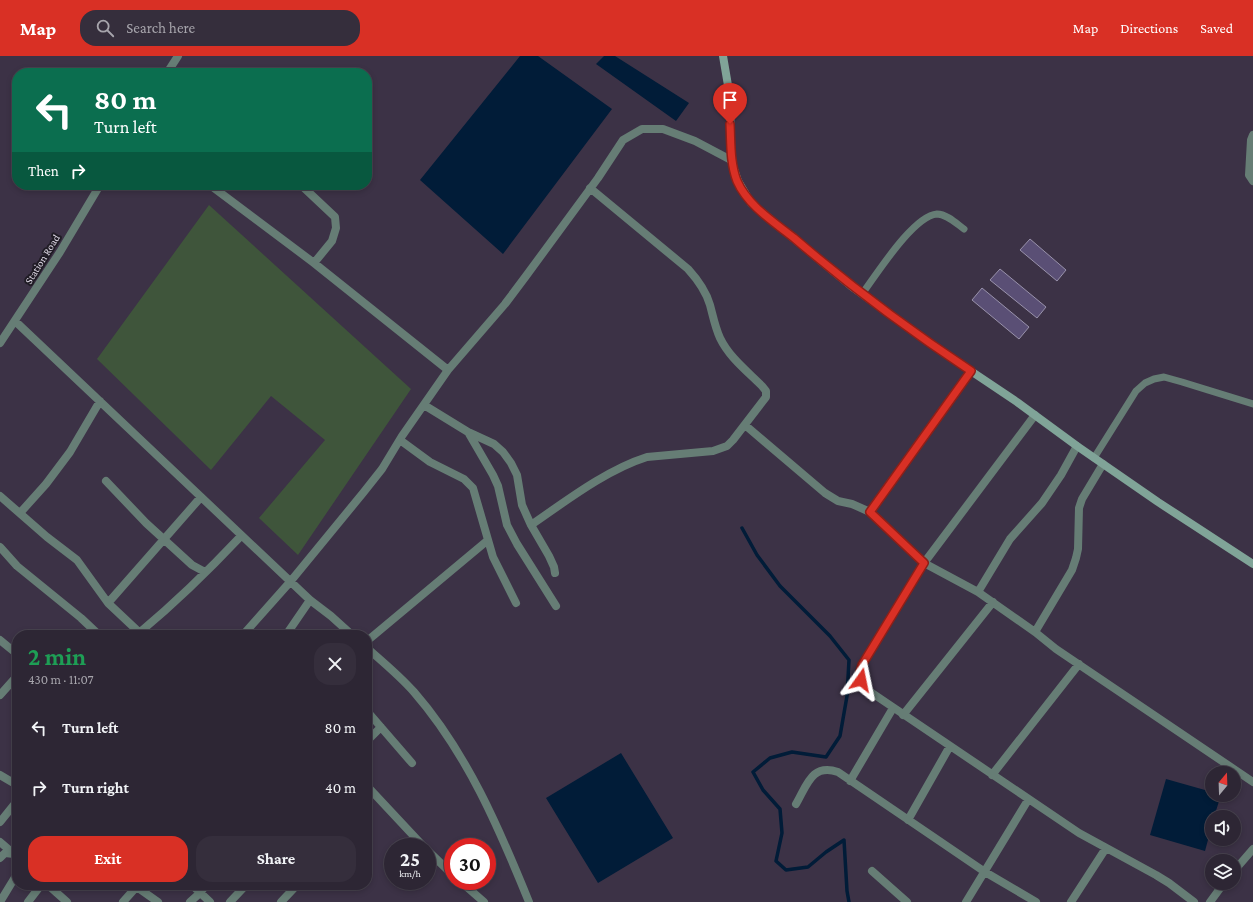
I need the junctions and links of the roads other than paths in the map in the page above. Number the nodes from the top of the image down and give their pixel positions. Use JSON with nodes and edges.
{"nodes":[{"id":1,"x":178,"y":56,"type":"edge"},
{"id":2,"x":723,"y":56,"type":"edge"},
{"id":3,"x":170,"y":68,"type":"edge"},
{"id":4,"x":1253,"y":135,"type":"edge"},
{"id":5,"x":731,"y":160,"type":"junction"},
{"id":6,"x":1253,"y":181,"type":"edge"},
{"id":7,"x":590,"y":188,"type":"junction"},
{"id":8,"x":97,"y":190,"type":"edge"},
{"id":9,"x":217,"y":190,"type":"edge"},
{"id":10,"x":306,"y":190,"type":"edge"},
{"id":11,"x":964,"y":229,"type":"dead end"},
{"id":12,"x":314,"y":263,"type":"junction"},
{"id":13,"x":862,"y":294,"type":"junction"},
{"id":14,"x":15,"y":322,"type":"junction"},
{"id":15,"x":0,"y":343,"type":"edge"},
{"id":16,"x":448,"y":370,"type":"junction"},
{"id":17,"x":971,"y":371,"type":"junction"},
{"id":18,"x":100,"y":401,"type":"junction"},
{"id":19,"x":1253,"y":404,"type":"edge"},
{"id":20,"x":424,"y":405,"type":"junction"},
{"id":21,"x":1035,"y":415,"type":"junction"},
{"id":22,"x":745,"y":425,"type":"junction"},
{"id":23,"x":468,"y":432,"type":"junction"},
{"id":24,"x":400,"y":440,"type":"junction"},
{"id":25,"x":1077,"y":446,"type":"junction"},
{"id":26,"x":1094,"y":458,"type":"junction"},
{"id":27,"x":1103,"y":464,"type":"junction"},
{"id":28,"x":106,"y":481,"type":"dead end"},
{"id":29,"x":0,"y":496,"type":"edge"},
{"id":30,"x":201,"y":497,"type":"junction"},
{"id":31,"x":870,"y":512,"type":"junction"},
{"id":32,"x":20,"y":513,"type":"junction"},
{"id":33,"x":531,"y":525,"type":"junction"},
{"id":34,"x":241,"y":536,"type":"junction"},
{"id":35,"x":164,"y":540,"type":"junction"},
{"id":36,"x":488,"y":540,"type":"junction"},
{"id":37,"x":0,"y":547,"type":"edge"},
{"id":38,"x":924,"y":563,"type":"junction"},
{"id":39,"x":1253,"y":564,"type":"edge"},
{"id":40,"x":205,"y":572,"type":"junction"},
{"id":41,"x":555,"y":573,"type":"dead end"},
{"id":42,"x":290,"y":582,"type":"junction"},
{"id":43,"x":978,"y":592,"type":"junction"},
{"id":44,"x":310,"y":600,"type":"junction"},
{"id":45,"x":993,"y":602,"type":"junction"},
{"id":46,"x":516,"y":603,"type":"dead end"},
{"id":47,"x":108,"y":604,"type":"junction"},
{"id":48,"x":556,"y":606,"type":"dead end"},
{"id":49,"x":94,"y":630,"type":"edge"},
{"id":50,"x":136,"y":630,"type":"edge"},
{"id":51,"x":144,"y":630,"type":"edge"},
{"id":52,"x":247,"y":630,"type":"edge"},
{"id":53,"x":289,"y":630,"type":"edge"},
{"id":54,"x":346,"y":630,"type":"edge"},
{"id":55,"x":1035,"y":632,"type":"junction"},
{"id":56,"x":372,"y":636,"type":"edge"},
{"id":57,"x":0,"y":640,"type":"edge"},
{"id":58,"x":12,"y":650,"type":"edge"},
{"id":59,"x":372,"y":652,"type":"edge"},
{"id":60,"x":1079,"y":664,"type":"junction"},
{"id":61,"x":12,"y":681,"type":"edge"},
{"id":62,"x":1,"y":693,"type":"edge"},
{"id":63,"x":893,"y":708,"type":"junction"},
{"id":64,"x":903,"y":715,"type":"junction"},
{"id":65,"x":372,"y":717,"type":"edge"},
{"id":66,"x":381,"y":727,"type":"junction"},
{"id":67,"x":372,"y":736,"type":"edge"},
{"id":68,"x":950,"y":746,"type":"junction"},
{"id":69,"x":412,"y":763,"type":"dead end"},
{"id":70,"x":992,"y":774,"type":"junction"},
{"id":71,"x":0,"y":775,"type":"edge"},
{"id":72,"x":850,"y":781,"type":"junction"},
{"id":73,"x":12,"y":782,"type":"edge"},
{"id":74,"x":1253,"y":782,"type":"edge"},
{"id":75,"x":372,"y":791,"type":"edge"},
{"id":76,"x":1028,"y":800,"type":"junction"},
{"id":77,"x":796,"y":804,"type":"dead end"},
{"id":78,"x":12,"y":807,"type":"edge"},
{"id":79,"x":908,"y":820,"type":"junction"},
{"id":80,"x":0,"y":822,"type":"edge"},
{"id":81,"x":416,"y":838,"type":"edge"},
{"id":82,"x":0,"y":842,"type":"edge"},
{"id":83,"x":1106,"y":848,"type":"junction"},
{"id":84,"x":1253,"y":849,"type":"edge"},
{"id":85,"x":12,"y":852,"type":"edge"},
{"id":86,"x":12,"y":854,"type":"edge"},
{"id":87,"x":0,"y":858,"type":"edge"},
{"id":88,"x":436,"y":859,"type":"edge"},
{"id":89,"x":1241,"y":863,"type":"edge"},
{"id":90,"x":444,"y":866,"type":"edge"},
{"id":91,"x":872,"y":871,"type":"dead end"},
{"id":92,"x":985,"y":872,"type":"junction"},
{"id":93,"x":12,"y":882,"type":"edge"},
{"id":94,"x":37,"y":890,"type":"edge"},
{"id":95,"x":53,"y":890,"type":"edge"},
{"id":96,"x":133,"y":890,"type":"edge"},
{"id":97,"x":142,"y":890,"type":"edge"},
{"id":98,"x":197,"y":890,"type":"edge"},
{"id":99,"x":202,"y":890,"type":"edge"},
{"id":100,"x":241,"y":890,"type":"edge"},
{"id":101,"x":292,"y":890,"type":"edge"},
{"id":102,"x":470,"y":890,"type":"edge"},
{"id":103,"x":1219,"y":890,"type":"edge"},
{"id":104,"x":200,"y":893,"type":"junction"},
{"id":105,"x":64,"y":901,"type":"edge"},
{"id":106,"x":0,"y":902,"type":"edge"},
{"id":107,"x":28,"y":902,"type":"edge"},
{"id":108,"x":123,"y":902,"type":"edge"},
{"id":109,"x":158,"y":902,"type":"edge"},
{"id":110,"x":190,"y":902,"type":"edge"},
{"id":111,"x":210,"y":902,"type":"edge"},
{"id":112,"x":230,"y":902,"type":"edge"},
{"id":113,"x":281,"y":902,"type":"edge"},
{"id":114,"x":484,"y":902,"type":"edge"},
{"id":115,"x":529,"y":902,"type":"edge"},
{"id":116,"x":908,"y":902,"type":"edge"},
{"id":117,"x":966,"y":902,"type":"edge"},
{"id":118,"x":1036,"y":902,"type":"edge"},
{"id":119,"x":1071,"y":902,"type":"edge"},
{"id":120,"x":1194,"y":902,"type":"edge"},
{"id":121,"x":1210,"y":902,"type":"edge"}],
"edges":[{"from":1,"to":3,"type":"street"},
{"from":2,"to":5,"type":"main road"},
{"from":4,"to":6,"type":"street"},
{"from":5,"to":7,"type":"street"},
{"from":5,"to":13,"type":"main road"},
{"from":7,"to":16,"type":"street"},
{"from":7,"to":22,"type":"street"},
{"from":8,"to":14,"type":"street","name":"Station Road"},
{"from":9,"to":12,"type":"street"},
{"from":10,"to":12,"type":"street"},
{"from":11,"to":13,"type":"lane"},
{"from":12,"to":16,"type":"street"},
{"from":13,"to":17,"type":"main road"},
{"from":14,"to":15,"type":"street","name":"Station Road"},
{"from":14,"to":18,"type":"street"},
{"from":16,"to":20,"type":"street"},
{"from":17,"to":21,"type":"main road"},
{"from":17,"to":31,"type":"street"},
{"from":18,"to":30,"type":"street"},
{"from":18,"to":32,"type":"street"},
{"from":19,"to":26,"type":"lane"},
{"from":20,"to":23,"type":"street"},
{"from":20,"to":24,"type":"street"},
{"from":21,"to":25,"type":"main road"},
{"from":21,"to":38,"type":"street"},
{"from":22,"to":31,"type":"street"},
{"from":22,"to":33,"type":"street"},
{"from":23,"to":33,"type":"street"},
{"from":23,"to":48,"type":"street"},
{"from":24,"to":36,"type":"street"},
{"from":24,"to":42,"type":"street"},
{"from":25,"to":26,"type":"main road"},
{"from":25,"to":43,"type":"street"},
{"from":26,"to":27,"type":"main road"},
{"from":27,"to":39,"type":"main road"},
{"from":27,"to":55,"type":"street"},
{"from":28,"to":35,"type":"street"},
{"from":29,"to":32,"type":"street"},
{"from":30,"to":34,"type":"street"},
{"from":30,"to":35,"type":"street"},
{"from":31,"to":38,"type":"street"},
{"from":32,"to":47,"type":"street"},
{"from":33,"to":41,"type":"street"},
{"from":34,"to":40,"type":"street"},
{"from":34,"to":42,"type":"street"},
{"from":35,"to":40,"type":"street"},
{"from":35,"to":47,"type":"street"},
{"from":36,"to":46,"type":"street"},
{"from":36,"to":56,"type":"street"},
{"from":37,"to":49,"type":"street"},
{"from":38,"to":43,"type":"street"},
{"from":38,"to":63,"type":"street"},
{"from":40,"to":51,"type":"street"},
{"from":42,"to":44,"type":"street"},
{"from":42,"to":52,"type":"street"},
{"from":43,"to":45,"type":"street"},
{"from":44,"to":53,"type":"street"},
{"from":44,"to":54,"type":"street"},
{"from":45,"to":55,"type":"street"},
{"from":45,"to":64,"type":"street"},
{"from":47,"to":50,"type":"street"},
{"from":55,"to":60,"type":"street"},
{"from":57,"to":58,"type":"street"},
{"from":59,"to":115,"type":"street"},
{"from":60,"to":70,"type":"street"},
{"from":60,"to":74,"type":"street"},
{"from":61,"to":62,"type":"street"},
{"from":63,"to":64,"type":"street"},
{"from":63,"to":72,"type":"street"},
{"from":64,"to":68,"type":"street"},
{"from":65,"to":66,"type":"street"},
{"from":66,"to":67,"type":"street"},
{"from":66,"to":69,"type":"street"},
{"from":68,"to":70,"type":"street"},
{"from":68,"to":79,"type":"street"},
{"from":70,"to":76,"type":"street"},
{"from":71,"to":73,"type":"street"},
{"from":72,"to":77,"type":"street"},
{"from":72,"to":79,"type":"street"},
{"from":75,"to":81,"type":"street"},
{"from":76,"to":83,"type":"street"},
{"from":76,"to":92,"type":"street"},
{"from":78,"to":80,"type":"street"},
{"from":79,"to":92,"type":"street"},
{"from":82,"to":85,"type":"street"},
{"from":83,"to":119,"type":"street"},
{"from":83,"to":120,"type":"street"},
{"from":84,"to":89,"type":"street"},
{"from":86,"to":87,"type":"street"},
{"from":88,"to":90,"type":"street"},
{"from":91,"to":116,"type":"street"},
{"from":92,"to":117,"type":"street"},
{"from":92,"to":118,"type":"street"},
{"from":93,"to":106,"type":"street"},
{"from":94,"to":107,"type":"street"},
{"from":95,"to":105,"type":"street"},
{"from":96,"to":108,"type":"street"},
{"from":97,"to":109,"type":"street"},
{"from":98,"to":104,"type":"street"},
{"from":99,"to":104,"type":"street"},
{"from":100,"to":112,"type":"street"},
{"from":101,"to":113,"type":"street"},
{"from":102,"to":114,"type":"street"},
{"from":103,"to":121,"type":"street"},
{"from":104,"to":110,"type":"street"},
{"from":104,"to":111,"type":"street"}]}
